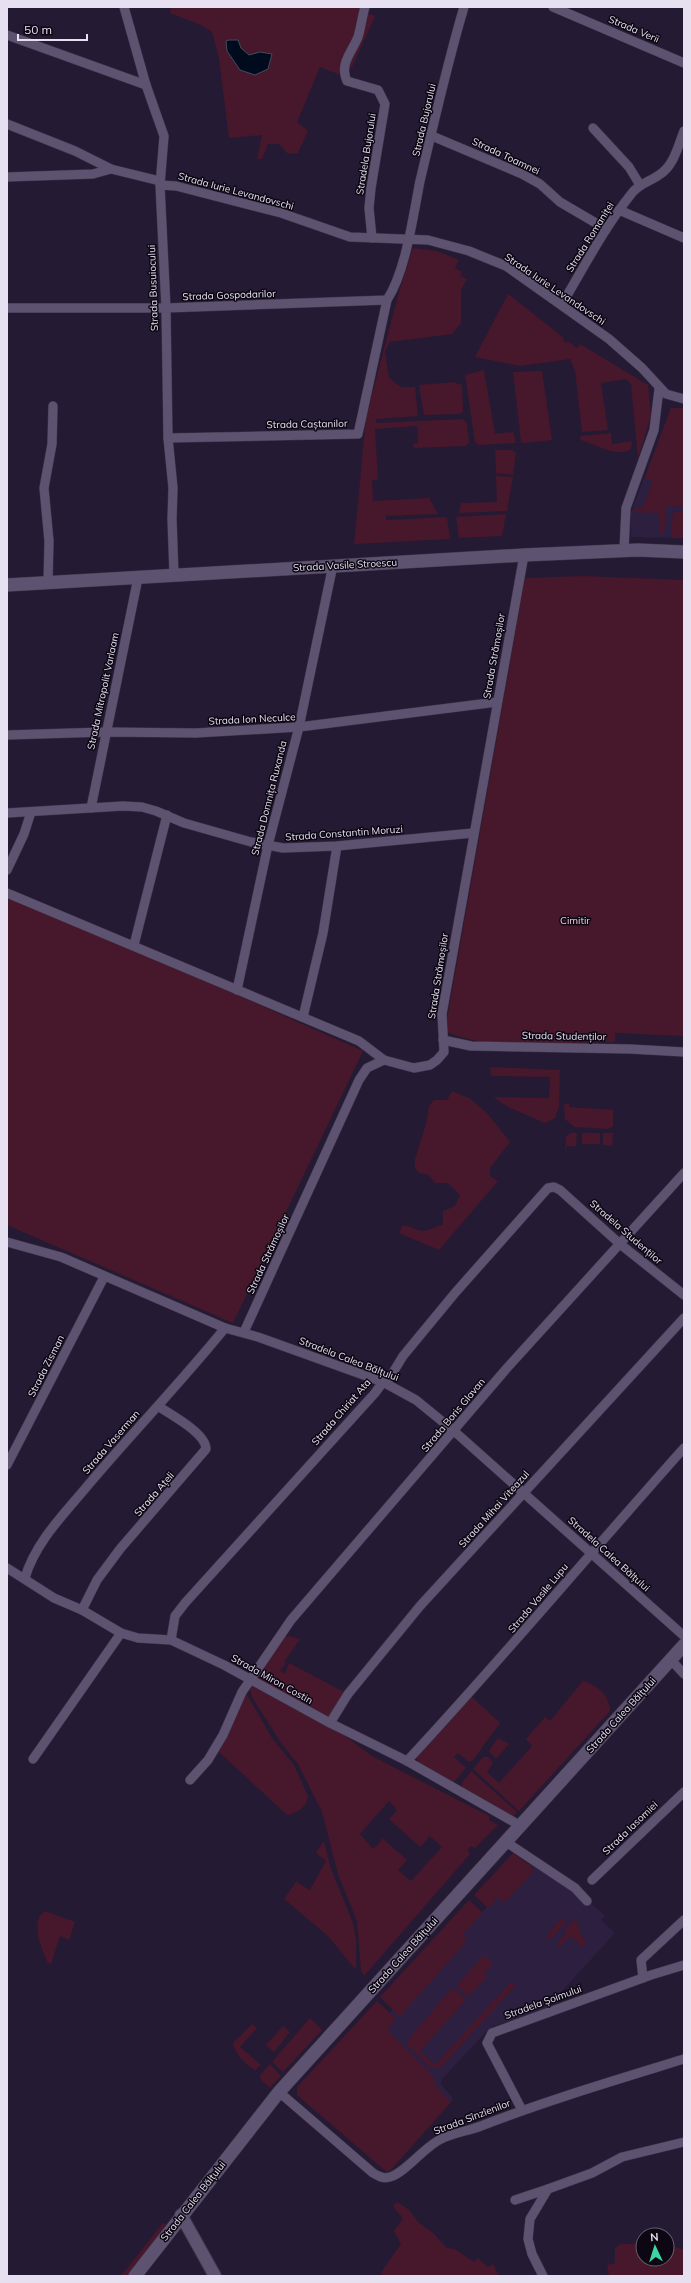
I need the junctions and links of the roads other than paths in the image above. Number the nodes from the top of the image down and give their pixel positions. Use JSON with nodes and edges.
{"nodes":[{"id":1,"x":124,"y":7,"type":"edge"},
{"id":2,"x":365,"y":7,"type":"edge"},
{"id":3,"x":464,"y":7,"type":"edge"},
{"id":4,"x":553,"y":7,"type":"edge"},
{"id":5,"x":7,"y":35,"type":"edge"},
{"id":6,"x":684,"y":63,"type":"edge"},
{"id":7,"x":146,"y":85,"type":"junction"},
{"id":8,"x":7,"y":124,"type":"edge"},
{"id":9,"x":593,"y":128,"type":"dead end"},
{"id":10,"x":684,"y":131,"type":"edge"},
{"id":11,"x":432,"y":136,"type":"junction"},
{"id":12,"x":111,"y":169,"type":"junction"},
{"id":13,"x":7,"y":177,"type":"edge"},
{"id":14,"x":160,"y":183,"type":"junction"},
{"id":15,"x":640,"y":185,"type":"junction"},
{"id":16,"x":619,"y":210,"type":"junction"},
{"id":17,"x":606,"y":229,"type":"junction"},
{"id":18,"x":372,"y":238,"type":"junction"},
{"id":19,"x":684,"y":238,"type":"edge"},
{"id":20,"x":408,"y":240,"type":"junction"},
{"id":21,"x":387,"y":300,"type":"junction"},
{"id":22,"x":562,"y":304,"type":"junction"},
{"id":23,"x":7,"y":308,"type":"edge"},
{"id":24,"x":166,"y":308,"type":"junction"},
{"id":25,"x":659,"y":389,"type":"junction"},
{"id":26,"x":684,"y":399,"type":"edge"},
{"id":27,"x":53,"y":406,"type":"dead end"},
{"id":28,"x":168,"y":438,"type":"junction"},
{"id":29,"x":624,"y":550,"type":"junction"},
{"id":30,"x":684,"y":552,"type":"edge"},
{"id":31,"x":524,"y":555,"type":"junction"},
{"id":32,"x":333,"y":565,"type":"junction"},
{"id":33,"x":174,"y":575,"type":"junction"},
{"id":34,"x":138,"y":578,"type":"junction"},
{"id":35,"x":48,"y":583,"type":"junction"},
{"id":36,"x":7,"y":585,"type":"edge"},
{"id":37,"x":497,"y":702,"type":"junction"},
{"id":38,"x":299,"y":727,"type":"junction"},
{"id":39,"x":105,"y":732,"type":"junction"},
{"id":40,"x":7,"y":736,"type":"edge"},
{"id":41,"x":91,"y":808,"type":"junction"},
{"id":42,"x":31,"y":812,"type":"junction"},
{"id":43,"x":7,"y":813,"type":"edge"},
{"id":44,"x":167,"y":815,"type":"junction"},
{"id":45,"x":473,"y":833,"type":"junction"},
{"id":46,"x":268,"y":846,"type":"junction"},
{"id":47,"x":337,"y":846,"type":"junction"},
{"id":48,"x":7,"y":870,"type":"edge"},
{"id":49,"x":7,"y":893,"type":"edge"},
{"id":50,"x":134,"y":945,"type":"junction"},
{"id":51,"x":237,"y":990,"type":"junction"},
{"id":52,"x":303,"y":1017,"type":"junction"},
{"id":53,"x":443,"y":1040,"type":"junction"},
{"id":54,"x":684,"y":1052,"type":"edge"},
{"id":55,"x":384,"y":1060,"type":"junction"},
{"id":56,"x":684,"y":1173,"type":"edge"},
{"id":57,"x":554,"y":1187,"type":"joint"},
{"id":58,"x":7,"y":1242,"type":"edge"},
{"id":59,"x":620,"y":1244,"type":"junction"},
{"id":60,"x":104,"y":1277,"type":"junction"},
{"id":61,"x":684,"y":1295,"type":"edge"},
{"id":62,"x":684,"y":1318,"type":"edge"},
{"id":63,"x":225,"y":1328,"type":"junction"},
{"id":64,"x":244,"y":1332,"type":"junction"},
{"id":65,"x":383,"y":1382,"type":"junction"},
{"id":66,"x":158,"y":1406,"type":"junction"},
{"id":67,"x":454,"y":1431,"type":"junction"},
{"id":68,"x":684,"y":1448,"type":"edge"},
{"id":69,"x":7,"y":1465,"type":"edge"},
{"id":70,"x":523,"y":1492,"type":"junction"},
{"id":71,"x":591,"y":1553,"type":"junction"},
{"id":72,"x":7,"y":1568,"type":"edge"},
{"id":73,"x":25,"y":1578,"type":"junction"},
{"id":74,"x":82,"y":1610,"type":"junction"},
{"id":75,"x":121,"y":1633,"type":"junction"},
{"id":76,"x":684,"y":1636,"type":"edge"},
{"id":77,"x":171,"y":1640,"type":"junction"},
{"id":78,"x":684,"y":1645,"type":"edge"},
{"id":79,"x":671,"y":1660,"type":"junction"},
{"id":80,"x":684,"y":1674,"type":"edge"},
{"id":81,"x":250,"y":1680,"type":"junction"},
{"id":82,"x":330,"y":1723,"type":"junction"},
{"id":83,"x":33,"y":1759,"type":"dead end"},
{"id":84,"x":407,"y":1761,"type":"junction"},
{"id":85,"x":190,"y":1780,"type":"dead end"},
{"id":86,"x":684,"y":1792,"type":"edge"},
{"id":87,"x":521,"y":1826,"type":"junction"},
{"id":88,"x":506,"y":1842,"type":"junction"},
{"id":89,"x":592,"y":1880,"type":"dead end"},
{"id":90,"x":587,"y":1901,"type":"dead end"},
{"id":91,"x":684,"y":1920,"type":"edge"},
{"id":92,"x":684,"y":1965,"type":"edge"},
{"id":93,"x":643,"y":1978,"type":"junction"},
{"id":94,"x":684,"y":2059,"type":"edge"},
{"id":95,"x":280,"y":2092,"type":"junction"},
{"id":96,"x":522,"y":2110,"type":"junction"},
{"id":97,"x":684,"y":2142,"type":"edge"},
{"id":98,"x":548,"y":2189,"type":"junction"},
{"id":99,"x":515,"y":2200,"type":"dead end"},
{"id":100,"x":181,"y":2215,"type":"junction"},
{"id":101,"x":135,"y":2276,"type":"edge"},
{"id":102,"x":215,"y":2276,"type":"edge"},
{"id":103,"x":543,"y":2276,"type":"edge"}],
"edges":[{"from":1,"to":7,"type":"street","name":"Strada Busuiocului"},
{"from":2,"to":18,"type":"street","name":"Stradela Bujorului"},
{"from":3,"to":11,"type":"street","name":"Strada Bujorului"},
{"from":4,"to":6,"type":"street","name":"Strada Verii"},
{"from":5,"to":7,"type":"street"},
{"from":7,"to":14,"type":"street","name":"Strada Busuiocului"},
{"from":8,"to":12,"type":"street","name":"Strada Iurie Levandovschi"},
{"from":9,"to":15,"type":"street"},
{"from":10,"to":15,"type":"street","name":"Strada Romaniței"},
{"from":11,"to":17,"type":"street","name":"Strada Toamnei"},
{"from":11,"to":20,"type":"street","name":"Strada Bujorului"},
{"from":12,"to":13,"type":"street"},
{"from":12,"to":14,"type":"street","name":"Strada Iurie Levandovschi"},
{"from":14,"to":18,"type":"street","name":"Strada Iurie Levandovschi"},
{"from":14,"to":24,"type":"street","name":"Strada Busuiocului"},
{"from":15,"to":16,"type":"street","name":"Strada Romaniței"},
{"from":16,"to":17,"type":"street","name":"Strada Romaniței"},
{"from":16,"to":19,"type":"street"},
{"from":17,"to":22,"type":"street","name":"Strada Romaniței"},
{"from":18,"to":20,"type":"street","name":"Strada Iurie Levandovschi"},
{"from":20,"to":21,"type":"street"},
{"from":20,"to":22,"type":"street","name":"Strada Iurie Levandovschi"},
{"from":21,"to":24,"type":"street","name":"Strada Gospodarilor"},
{"from":21,"to":28,"type":"street","name":"Strada Caștanilor"},
{"from":22,"to":25,"type":"street","name":"Strada Iurie Levandovschi"},
{"from":23,"to":24,"type":"street","name":"Strada Gospodarilor"},
{"from":24,"to":28,"type":"street","name":"Strada Busuiocului"},
{"from":25,"to":26,"type":"street","name":"Strada Iurie Levandovschi"},
{"from":25,"to":29,"type":"street"},
{"from":27,"to":35,"type":"street"},
{"from":28,"to":33,"type":"street","name":"Strada Busuiocului"},
{"from":29,"to":30,"type":"main road","name":"Strada Vasile Stroescu"},
{"from":29,"to":31,"type":"main road","name":"Strada Vasile Stroescu"},
{"from":31,"to":32,"type":"main road","name":"Strada Vasile Stroescu"},
{"from":31,"to":37,"type":"street","name":"Strada Strămoșilor"},
{"from":32,"to":33,"type":"main road","name":"Strada Vasile Stroescu"},
{"from":32,"to":38,"type":"street","name":"Strada Domnița Ruxanda"},
{"from":33,"to":34,"type":"main road","name":"Strada Vasile Stroescu"},
{"from":34,"to":35,"type":"main road","name":"Strada Vasile Stroescu"},
{"from":34,"to":39,"type":"street","name":"Strada Mitropolit Varlaam"},
{"from":35,"to":36,"type":"main road","name":"Strada Vasile Stroescu"},
{"from":37,"to":38,"type":"street","name":"Strada Ion Neculce"},
{"from":37,"to":45,"type":"street","name":"Strada Strămoșilor"},
{"from":38,"to":39,"type":"street","name":"Strada Ion Neculce"},
{"from":38,"to":46,"type":"street","name":"Strada Domnița Ruxanda"},
{"from":39,"to":40,"type":"street","name":"Strada Ion Neculce"},
{"from":39,"to":41,"type":"street","name":"Strada Mitropolit Varlaam"},
{"from":41,"to":42,"type":"street","name":"Strada Constantin Moruzi"},
{"from":41,"to":44,"type":"street","name":"Strada Constantin Moruzi"},
{"from":42,"to":43,"type":"street","name":"Strada Constantin Moruzi"},
{"from":42,"to":48,"type":"street"},
{"from":44,"to":46,"type":"street","name":"Strada Constantin Moruzi"},
{"from":44,"to":50,"type":"street"},
{"from":45,"to":47,"type":"street","name":"Strada Constantin Moruzi"},
{"from":45,"to":53,"type":"street","name":"Strada Strămoșilor"},
{"from":46,"to":47,"type":"street","name":"Strada Constantin Moruzi"},
{"from":46,"to":51,"type":"street","name":"Strada Domnița Ruxanda"},
{"from":47,"to":52,"type":"street"},
{"from":49,"to":50,"type":"street"},
{"from":50,"to":51,"type":"street"},
{"from":51,"to":52,"type":"street"},
{"from":52,"to":55,"type":"street"},
{"from":53,"to":54,"type":"street","name":"Strada Studenților"},
{"from":53,"to":55,"type":"street","name":"Strada Strămoșilor"},
{"from":55,"to":64,"type":"street","name":"Strada Strămoșilor"},
{"from":56,"to":59,"type":"street","name":"Strada Boris Glavan"},
{"from":57,"to":59,"type":"street","name":"Stradela Studenților"},
{"from":57,"to":65,"type":"street","name":"Strada Chiriat Ata"},
{"from":58,"to":60,"type":"street","name":"Stradela Calea Bălțului"},
{"from":59,"to":61,"type":"street","name":"Stradela Studenților"},
{"from":59,"to":67,"type":"street","name":"Strada Boris Glavan"},
{"from":60,"to":63,"type":"street","name":"Stradela Calea Bălțului"},
{"from":60,"to":69,"type":"street","name":"Strada Zisman"},
{"from":62,"to":70,"type":"street","name":"Strada Mihai Viteazul"},
{"from":63,"to":64,"type":"street","name":"Stradela Calea Bălțului"},
{"from":63,"to":66,"type":"street","name":"Strada Vaserman"},
{"from":64,"to":65,"type":"street","name":"Stradela Calea Bălțului"},
{"from":65,"to":67,"type":"street","name":"Stradela Calea Bălțului"},
{"from":65,"to":77,"type":"street","name":"Strada Chiriat Ata"},
{"from":66,"to":73,"type":"street","name":"Strada Vaserman"},
{"from":66,"to":74,"type":"street","name":"Strada Ațeli"},
{"from":67,"to":70,"type":"street","name":"Stradela Calea Bălțului"},
{"from":67,"to":81,"type":"street","name":"Strada Boris Glavan"},
{"from":68,"to":71,"type":"street","name":"Strada Vasile Lupu"},
{"from":70,"to":71,"type":"street","name":"Stradela Calea Bălțului"},
{"from":70,"to":82,"type":"street","name":"Strada Mihai Viteazul"},
{"from":71,"to":76,"type":"street","name":"Stradela Calea Bălțului"},
{"from":71,"to":84,"type":"street","name":"Strada Vasile Lupu"},
{"from":72,"to":73,"type":"street","name":"Strada Miron Costin"},
{"from":73,"to":74,"type":"street","name":"Strada Miron Costin"},
{"from":74,"to":75,"type":"street","name":"Strada Miron Costin"},
{"from":75,"to":77,"type":"street","name":"Strada Miron Costin"},
{"from":75,"to":83,"type":"street"},
{"from":77,"to":81,"type":"street","name":"Strada Miron Costin"},
{"from":78,"to":79,"type":"main road","name":"Strada Calea Bălțului"},
{"from":79,"to":80,"type":"street"},
{"from":79,"to":87,"type":"main road","name":"Strada Calea Bălțului"},
{"from":81,"to":82,"type":"street","name":"Strada Miron Costin"},
{"from":81,"to":85,"type":"street","name":"Strada Boris Glavan"},
{"from":82,"to":84,"type":"street","name":"Strada Miron Costin"},
{"from":84,"to":87,"type":"street","name":"Strada Miron Costin"},
{"from":86,"to":89,"type":"street","name":"Strada Iasomiei"},
{"from":87,"to":88,"type":"main road","name":"Strada Calea Bălțului"},
{"from":88,"to":90,"type":"street"},
{"from":88,"to":95,"type":"main road","name":"Strada Calea Bălțului"},
{"from":91,"to":93,"type":"street"},
{"from":92,"to":93,"type":"street","name":"Stradela Șoimului"},
{"from":93,"to":96,"type":"street","name":"Stradela Șoimului"},
{"from":94,"to":96,"type":"street","name":"Strada Sînzîenilor"},
{"from":95,"to":96,"type":"street","name":"Strada Sînzîenilor"},
{"from":95,"to":100,"type":"main road","name":"Strada Calea Bălțului"},
{"from":97,"to":98,"type":"street"},
{"from":98,"to":99,"type":"street"},
{"from":98,"to":103,"type":"street"},
{"from":100,"to":101,"type":"main road","name":"Strada Calea Bălțului"},
{"from":100,"to":102,"type":"street"}]}
